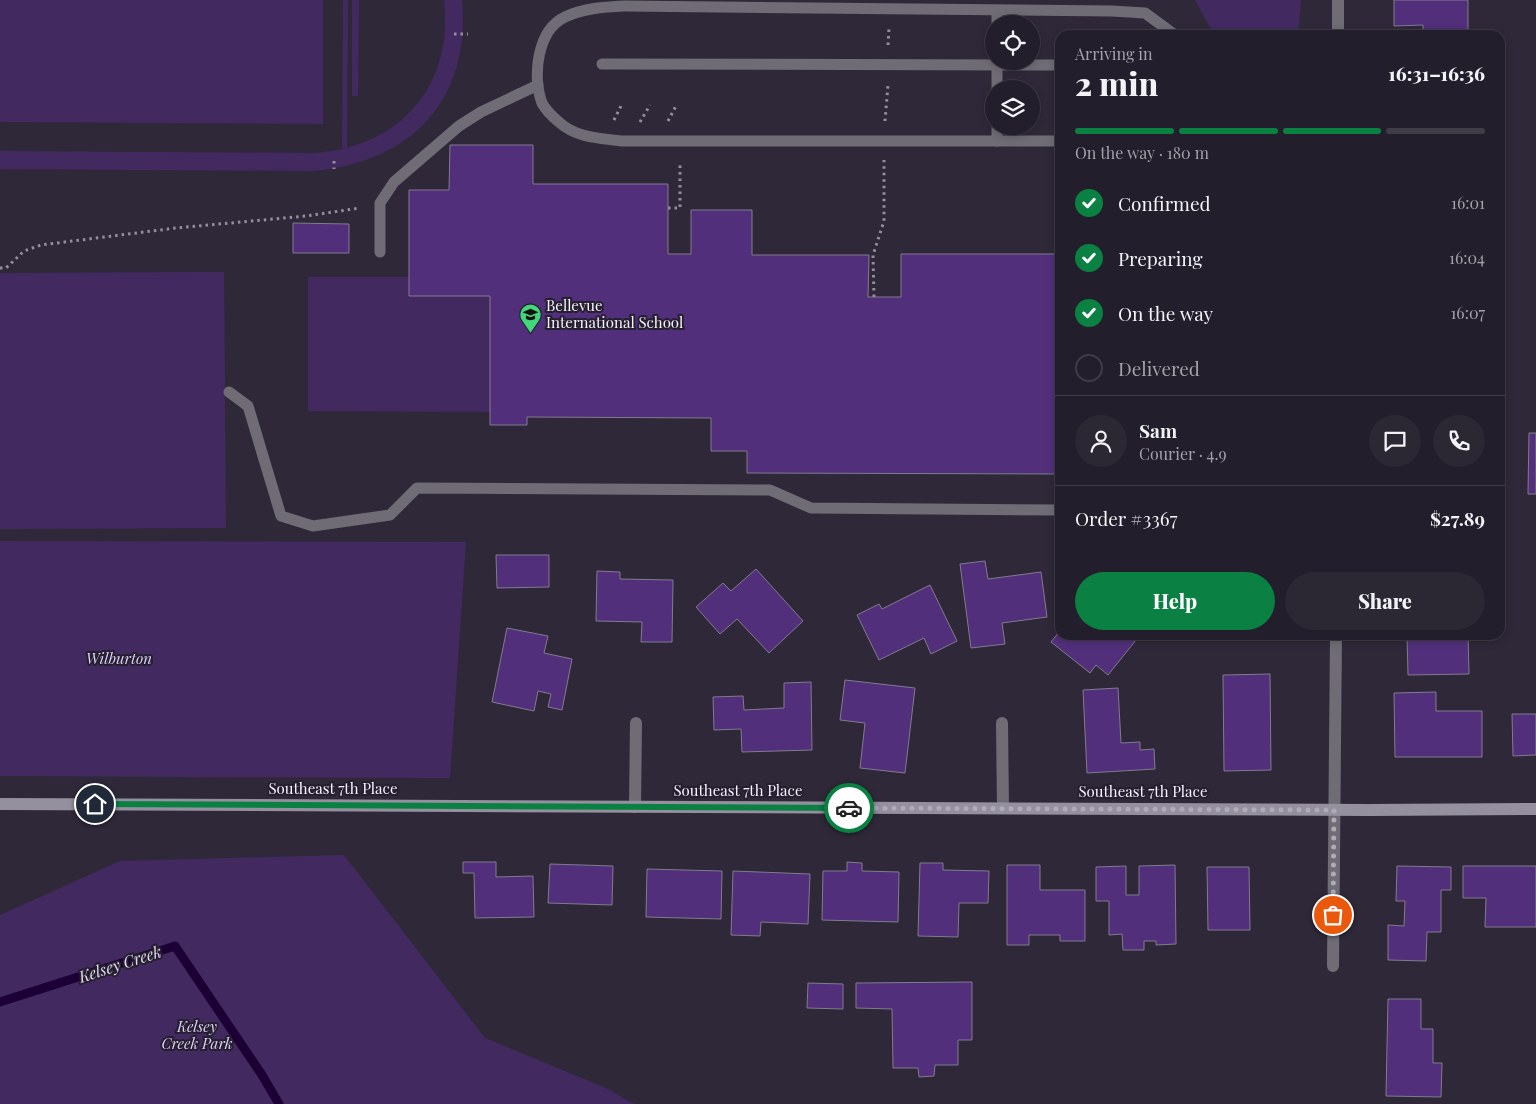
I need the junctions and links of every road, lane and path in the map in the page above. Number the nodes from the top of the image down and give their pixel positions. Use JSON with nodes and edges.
{"nodes":[{"id":1,"x":1338,"y":0,"type":"edge"},
{"id":2,"x":997,"y":11,"type":"junction"},
{"id":3,"x":997,"y":15,"type":"edge"},
{"id":4,"x":889,"y":23,"type":"dead end"},
{"id":5,"x":1168,"y":30,"type":"edge"},
{"id":6,"x":1338,"y":30,"type":"edge"},
{"id":7,"x":454,"y":34,"type":"dead end"},
{"id":8,"x":468,"y":34,"type":"dead end"},
{"id":9,"x":888,"y":50,"type":"dead end"},
{"id":10,"x":985,"y":63,"type":"edge"},
{"id":11,"x":602,"y":64,"type":"dead end"},
{"id":12,"x":1040,"y":64,"type":"edge"},
{"id":13,"x":1055,"y":65,"type":"edge"},
{"id":14,"x":888,"y":79,"type":"dead end"},
{"id":15,"x":538,"y":85,"type":"junction"},
{"id":16,"x":622,"y":104,"type":"dead end"},
{"id":17,"x":677,"y":104,"type":"dead end"},
{"id":18,"x":650,"y":105,"type":"dead end"},
{"id":19,"x":668,"y":123,"type":"dead end"},
{"id":20,"x":612,"y":124,"type":"dead end"},
{"id":21,"x":640,"y":124,"type":"dead end"},
{"id":22,"x":884,"y":124,"type":"dead end"},
{"id":23,"x":997,"y":135,"type":"edge"},
{"id":24,"x":997,"y":141,"type":"junction"},
{"id":25,"x":1055,"y":141,"type":"edge"},
{"id":26,"x":884,"y":157,"type":"dead end"},
{"id":27,"x":334,"y":161,"type":"dead end"},
{"id":28,"x":680,"y":162,"type":"dead end"},
{"id":29,"x":334,"y":170,"type":"dead end"},
{"id":30,"x":380,"y":204,"type":"junction"},
{"id":31,"x":668,"y":208,"type":"dead end"},
{"id":32,"x":380,"y":252,"type":"dead end"},
{"id":33,"x":0,"y":268,"type":"edge"},
{"id":34,"x":874,"y":297,"type":"dead end"},
{"id":35,"x":229,"y":392,"type":"dead end"},
{"id":36,"x":1055,"y":510,"type":"edge"},
{"id":37,"x":1336,"y":640,"type":"edge"},
{"id":38,"x":636,"y":723,"type":"dead end"},
{"id":39,"x":1002,"y":723,"type":"dead end"},
{"id":40,"x":0,"y":804,"type":"edge"},
{"id":41,"x":635,"y":807,"type":"junction"},
{"id":42,"x":1003,"y":808,"type":"junction"},
{"id":43,"x":1536,"y":809,"type":"edge"},
{"id":44,"x":1334,"y":810,"type":"junction"},
{"id":45,"x":1333,"y":966,"type":"dead end"}],
"edges":[{"from":1,"to":6,"type":"street"},
{"from":2,"to":3,"type":"lane"},
{"from":2,"to":5,"type":"lane"},
{"from":2,"to":15,"type":"lane"},
{"from":4,"to":9,"type":"path"},
{"from":7,"to":8,"type":"path"},
{"from":10,"to":11,"type":"lane"},
{"from":12,"to":13,"type":"lane"},
{"from":14,"to":22,"type":"path"},
{"from":15,"to":24,"type":"lane"},
{"from":15,"to":30,"type":"lane"},
{"from":16,"to":20,"type":"path"},
{"from":17,"to":19,"type":"path"},
{"from":18,"to":21,"type":"path"},
{"from":23,"to":24,"type":"lane"},
{"from":24,"to":25,"type":"lane"},
{"from":26,"to":34,"type":"path"},
{"from":27,"to":29,"type":"path"},
{"from":28,"to":31,"type":"path"},
{"from":30,"to":32,"type":"lane"},
{"from":30,"to":33,"type":"path"},
{"from":35,"to":36,"type":"lane"},
{"from":37,"to":44,"type":"street"},
{"from":38,"to":41,"type":"street"},
{"from":39,"to":42,"type":"street"},
{"from":40,"to":41,"type":"street","name":"Southeast 7th Place"},
{"from":41,"to":42,"type":"street","name":"Southeast 7th Place"},
{"from":42,"to":44,"type":"street","name":"Southeast 7th Place"},
{"from":43,"to":44,"type":"street","name":"Southeast 7th Place"},
{"from":44,"to":45,"type":"street"}]}
